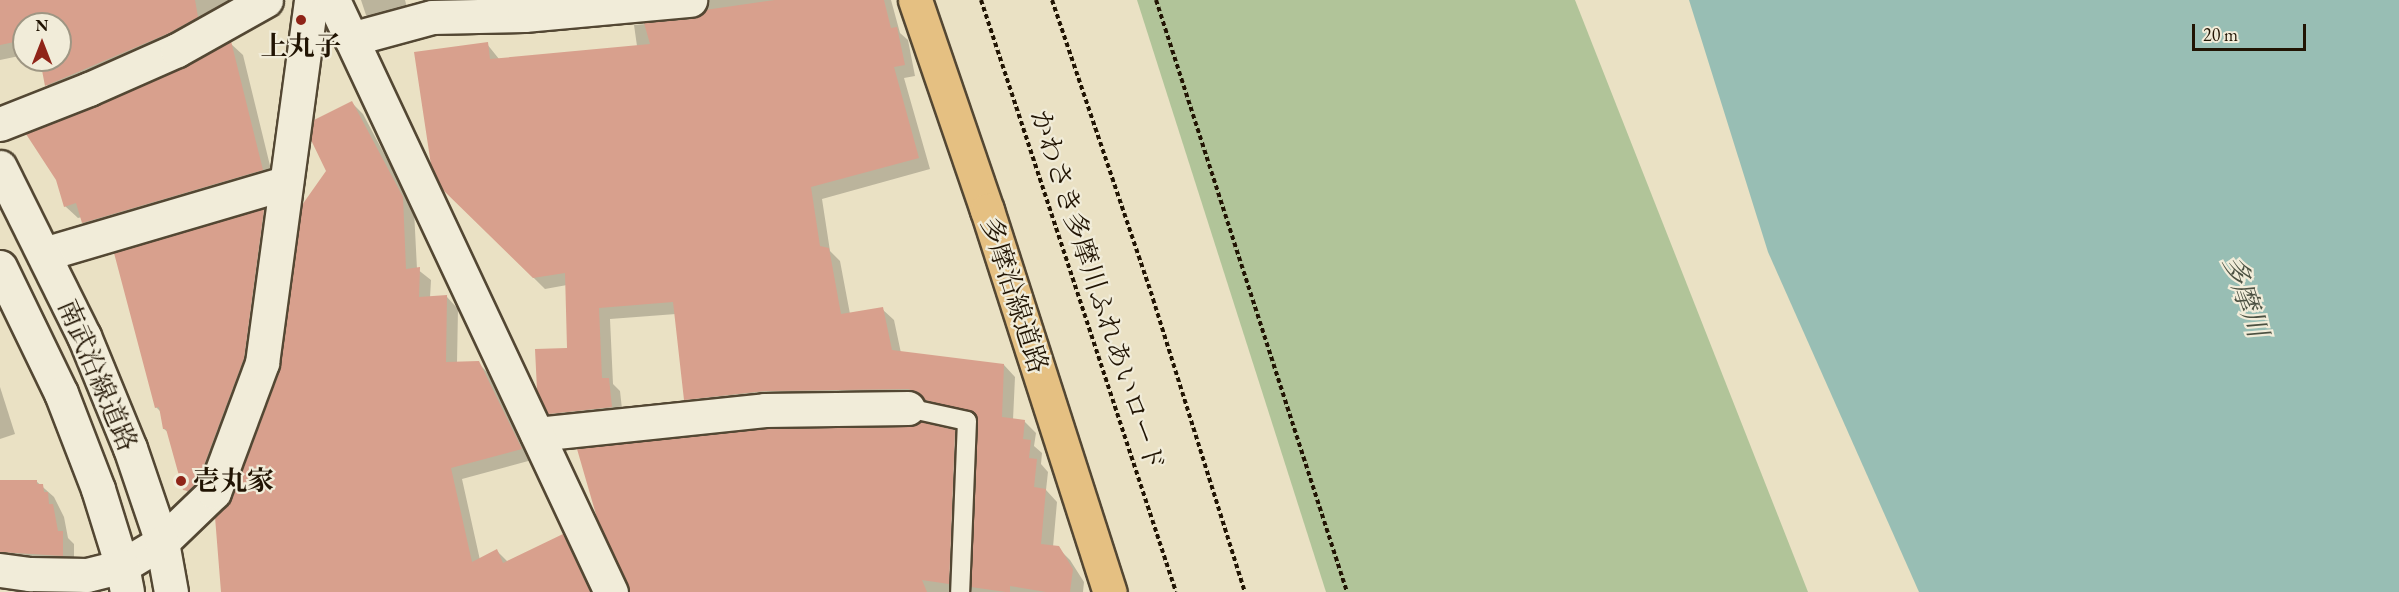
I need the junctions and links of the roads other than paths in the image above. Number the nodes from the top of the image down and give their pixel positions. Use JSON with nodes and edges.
{"nodes":[{"id":1,"x":266,"y":0,"type":"edge"},
{"id":2,"x":310,"y":0,"type":"edge"},
{"id":3,"x":333,"y":0,"type":"edge"},
{"id":4,"x":690,"y":0,"type":"edge"},
{"id":5,"x":915,"y":0,"type":"edge"},
{"id":6,"x":351,"y":39,"type":"junction"},
{"id":7,"x":0,"y":124,"type":"edge"},
{"id":8,"x":0,"y":167,"type":"edge"},
{"id":9,"x":286,"y":183,"type":"junction"},
{"id":10,"x":44,"y":254,"type":"junction"},
{"id":11,"x":0,"y":267,"type":"edge"},
{"id":12,"x":908,"y":408,"type":"joint"},
{"id":13,"x":537,"y":434,"type":"junction"},
{"id":14,"x":162,"y":542,"type":"junction"},
{"id":15,"x":20,"y":579,"type":"edge"},
{"id":16,"x":125,"y":579,"type":"edge"},
{"id":17,"x":171,"y":592,"type":"edge"},
{"id":18,"x":611,"y":592,"type":"edge"},
{"id":19,"x":960,"y":592,"type":"edge"},
{"id":20,"x":1110,"y":592,"type":"edge"}],
"edges":[{"from":1,"to":7,"type":"street"},
{"from":2,"to":9,"type":"street"},
{"from":3,"to":6,"type":"street"},
{"from":4,"to":6,"type":"street"},
{"from":5,"to":20,"type":"main road","name":"多摩沿線道路"},
{"from":6,"to":13,"type":"street"},
{"from":8,"to":10,"type":"street","name":"南武沿線道路"},
{"from":9,"to":10,"type":"street"},
{"from":9,"to":14,"type":"street"},
{"from":10,"to":14,"type":"street","name":"南武沿線道路"},
{"from":11,"to":16,"type":"street","name":"南武沿線道路"},
{"from":12,"to":13,"type":"street"},
{"from":12,"to":19,"type":"lane"},
{"from":13,"to":18,"type":"street"},
{"from":14,"to":16,"type":"street"},
{"from":14,"to":17,"type":"street","name":"南武沿線道路"},
{"from":15,"to":16,"type":"street"}]}
